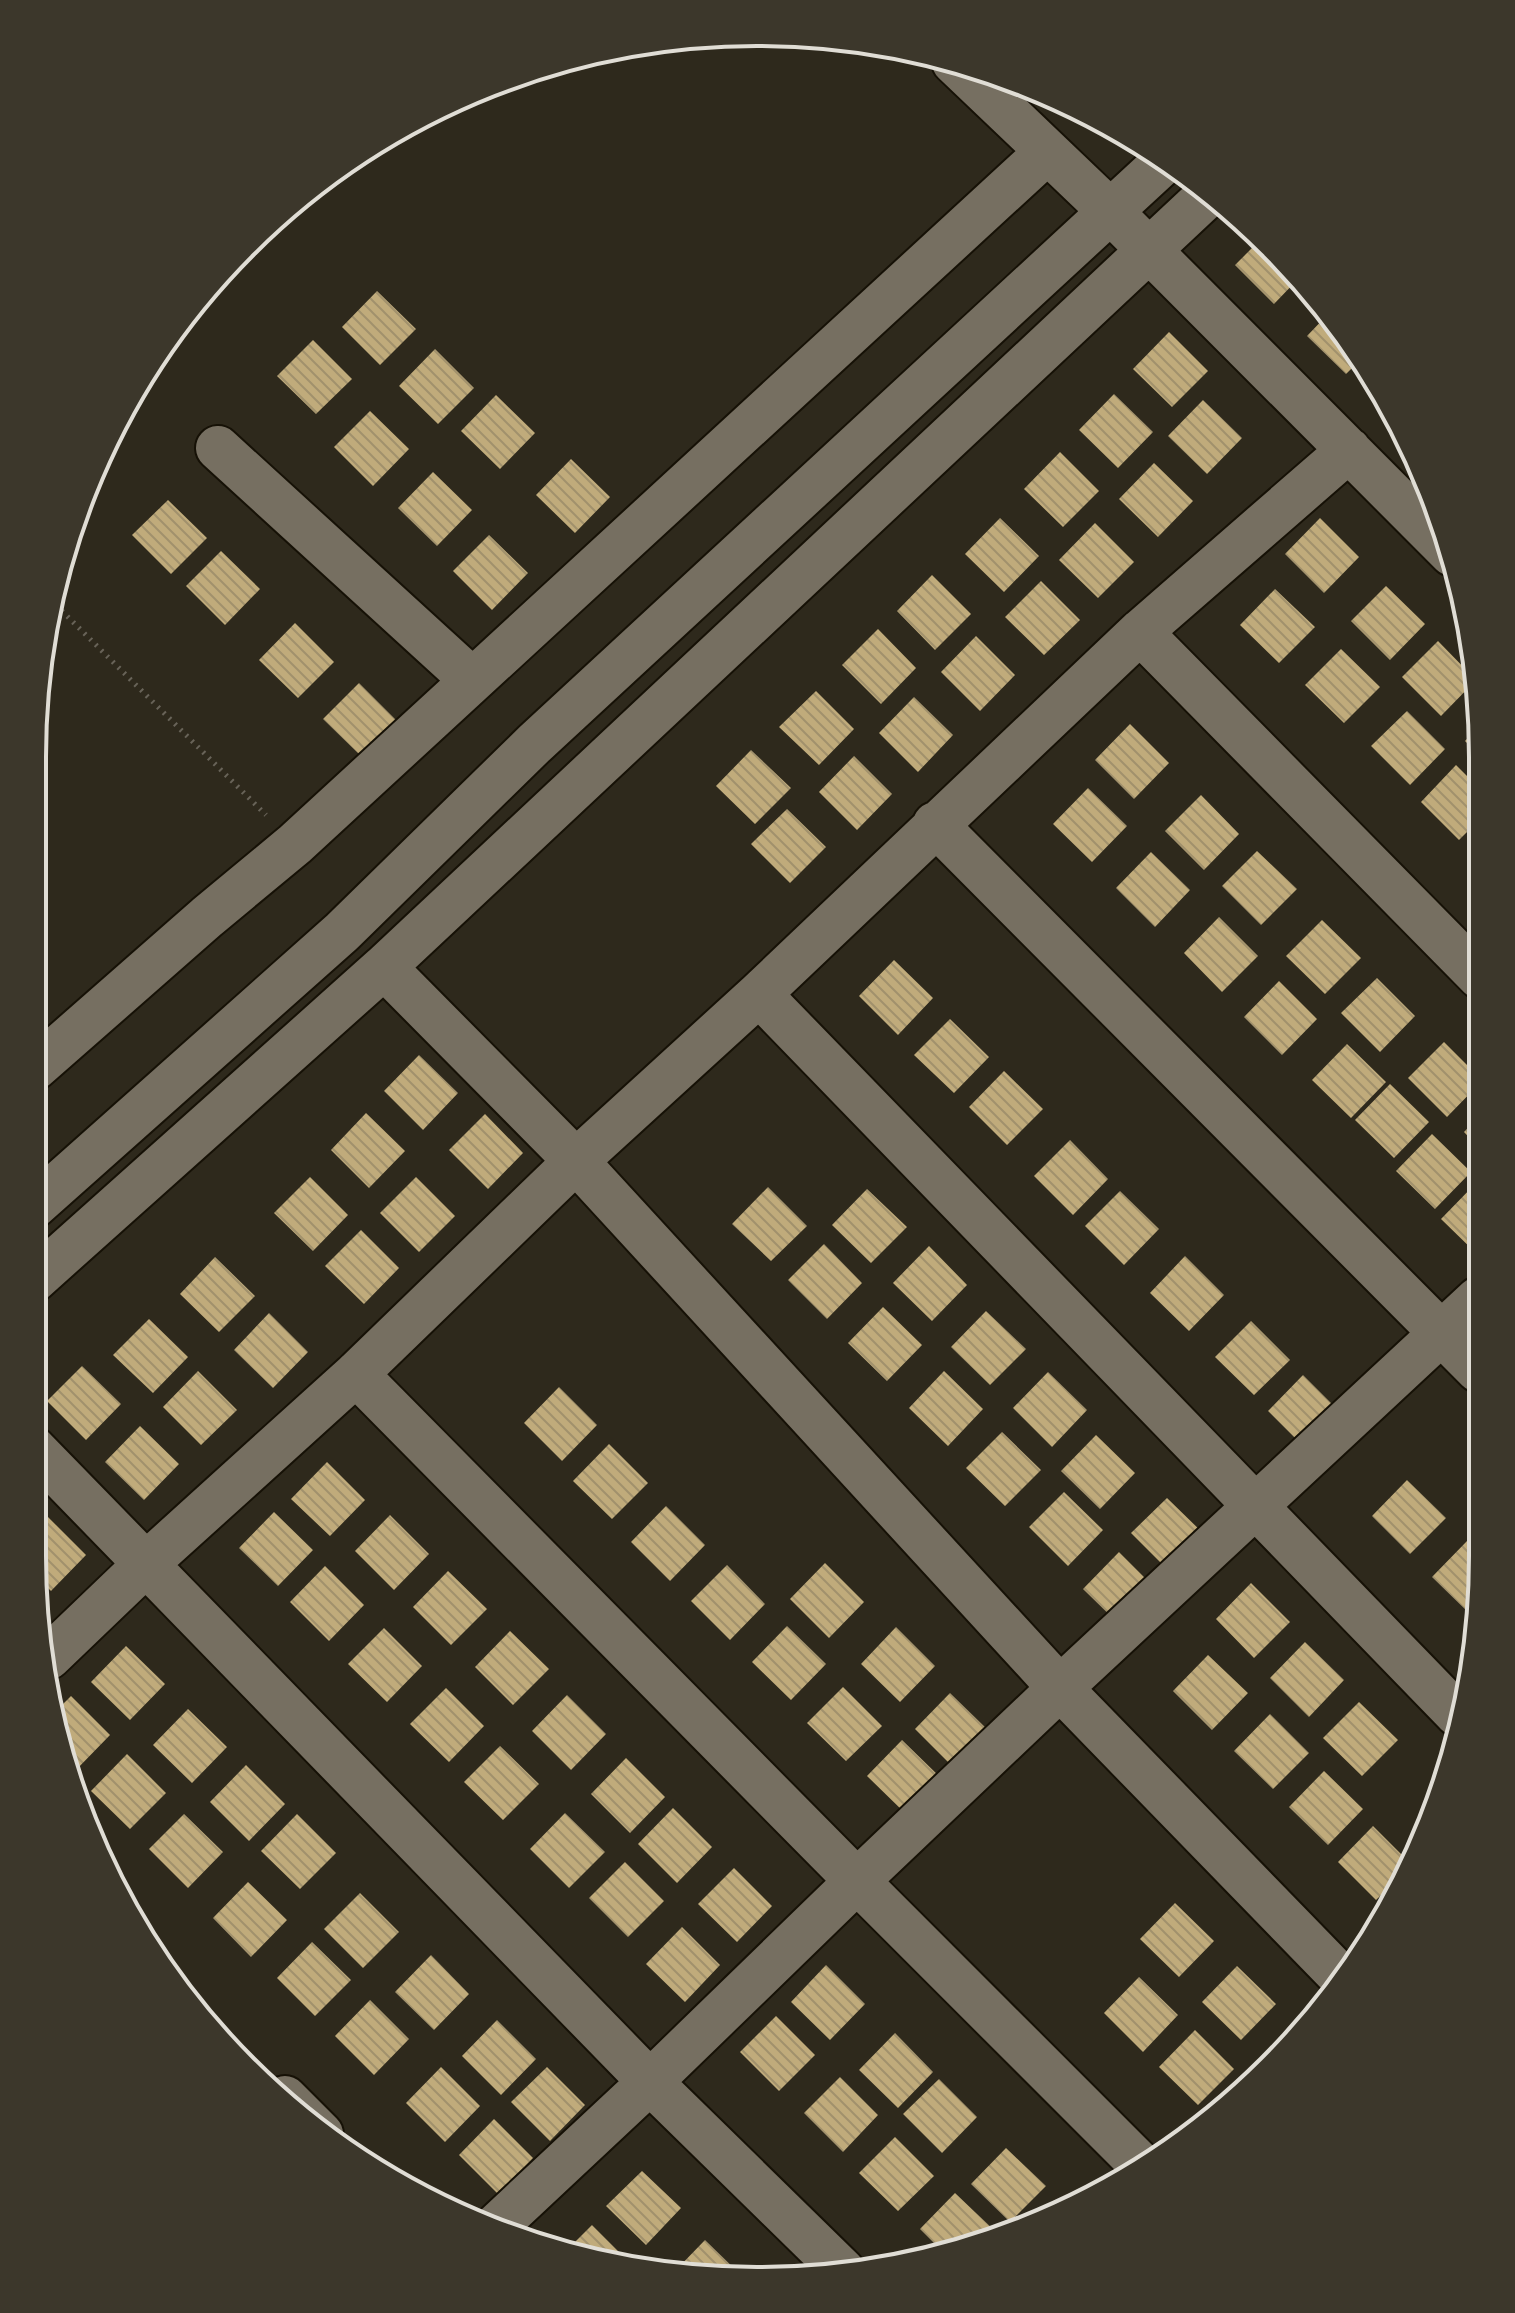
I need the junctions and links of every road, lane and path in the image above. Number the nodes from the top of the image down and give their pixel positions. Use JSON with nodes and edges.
{"nodes":[{"id":1,"x":972,"y":80,"type":"edge"},
{"id":2,"x":1047,"y":152,"type":"junction"},
{"id":3,"x":1157,"y":169,"type":"edge"},
{"id":4,"x":1201,"y":201,"type":"edge"},
{"id":5,"x":1112,"y":213,"type":"junction"},
{"id":6,"x":1148,"y":250,"type":"junction"},
{"id":7,"x":218,"y":448,"type":"dead end"},
{"id":8,"x":1349,"y":450,"type":"junction"},
{"id":9,"x":1433,"y":535,"type":"edge"},
{"id":10,"x":62,"y":611,"type":"edge"},
{"id":11,"x":1140,"y":632,"type":"junction"},
{"id":12,"x":472,"y":680,"type":"junction"},
{"id":13,"x":935,"y":824,"type":"junction"},
{"id":14,"x":295,"y":844,"type":"junction"},
{"id":15,"x":1469,"y":966,"type":"edge"},
{"id":16,"x":384,"y":967,"type":"junction"},
{"id":17,"x":759,"y":994,"type":"junction"},
{"id":18,"x":46,"y":1058,"type":"edge"},
{"id":19,"x":576,"y":1161,"type":"junction"},
{"id":20,"x":46,"y":1195,"type":"edge"},
{"id":21,"x":46,"y":1269,"type":"edge"},
{"id":22,"x":1469,"y":1307,"type":"edge"},
{"id":23,"x":1440,"y":1333,"type":"junction"},
{"id":24,"x":1469,"y":1361,"type":"edge"},
{"id":25,"x":356,"y":1374,"type":"junction"},
{"id":26,"x":46,"y":1461,"type":"edge"},
{"id":27,"x":1257,"y":1506,"type":"junction"},
{"id":28,"x":146,"y":1564,"type":"junction"},
{"id":29,"x":53,"y":1653,"type":"edge"},
{"id":30,"x":1060,"y":1688,"type":"junction"},
{"id":31,"x":1452,"y":1709,"type":"edge"},
{"id":32,"x":857,"y":1881,"type":"junction"},
{"id":33,"x":1335,"y":1971,"type":"edge"},
{"id":34,"x":650,"y":2082,"type":"junction"},
{"id":35,"x":1135,"y":2159,"type":"edge"},
{"id":36,"x":503,"y":2220,"type":"edge"},
{"id":37,"x":834,"y":2262,"type":"edge"}],
"edges":[{"from":1,"to":2,"type":"street"},
{"from":2,"to":5,"type":"street"},
{"from":2,"to":12,"type":"street"},
{"from":3,"to":5,"type":"street"},
{"from":4,"to":6,"type":"street"},
{"from":5,"to":6,"type":"street"},
{"from":5,"to":20,"type":"street"},
{"from":6,"to":8,"type":"street"},
{"from":6,"to":16,"type":"street"},
{"from":7,"to":12,"type":"street"},
{"from":8,"to":9,"type":"street"},
{"from":8,"to":11,"type":"street"},
{"from":10,"to":14,"type":"path"},
{"from":11,"to":13,"type":"street"},
{"from":11,"to":15,"type":"street"},
{"from":12,"to":14,"type":"street"},
{"from":13,"to":17,"type":"street"},
{"from":13,"to":23,"type":"street"},
{"from":14,"to":18,"type":"street"},
{"from":16,"to":19,"type":"street"},
{"from":16,"to":21,"type":"street"},
{"from":17,"to":19,"type":"street"},
{"from":17,"to":27,"type":"street"},
{"from":19,"to":25,"type":"street"},
{"from":19,"to":30,"type":"street"},
{"from":22,"to":23,"type":"street"},
{"from":23,"to":24,"type":"street"},
{"from":23,"to":27,"type":"street"},
{"from":25,"to":28,"type":"street"},
{"from":25,"to":32,"type":"street"},
{"from":26,"to":28,"type":"street"},
{"from":27,"to":30,"type":"street"},
{"from":27,"to":31,"type":"street"},
{"from":28,"to":29,"type":"street"},
{"from":28,"to":34,"type":"street"},
{"from":30,"to":32,"type":"street"},
{"from":30,"to":33,"type":"street"},
{"from":32,"to":34,"type":"street"},
{"from":32,"to":35,"type":"street"},
{"from":34,"to":36,"type":"street"},
{"from":34,"to":37,"type":"street"}]}
